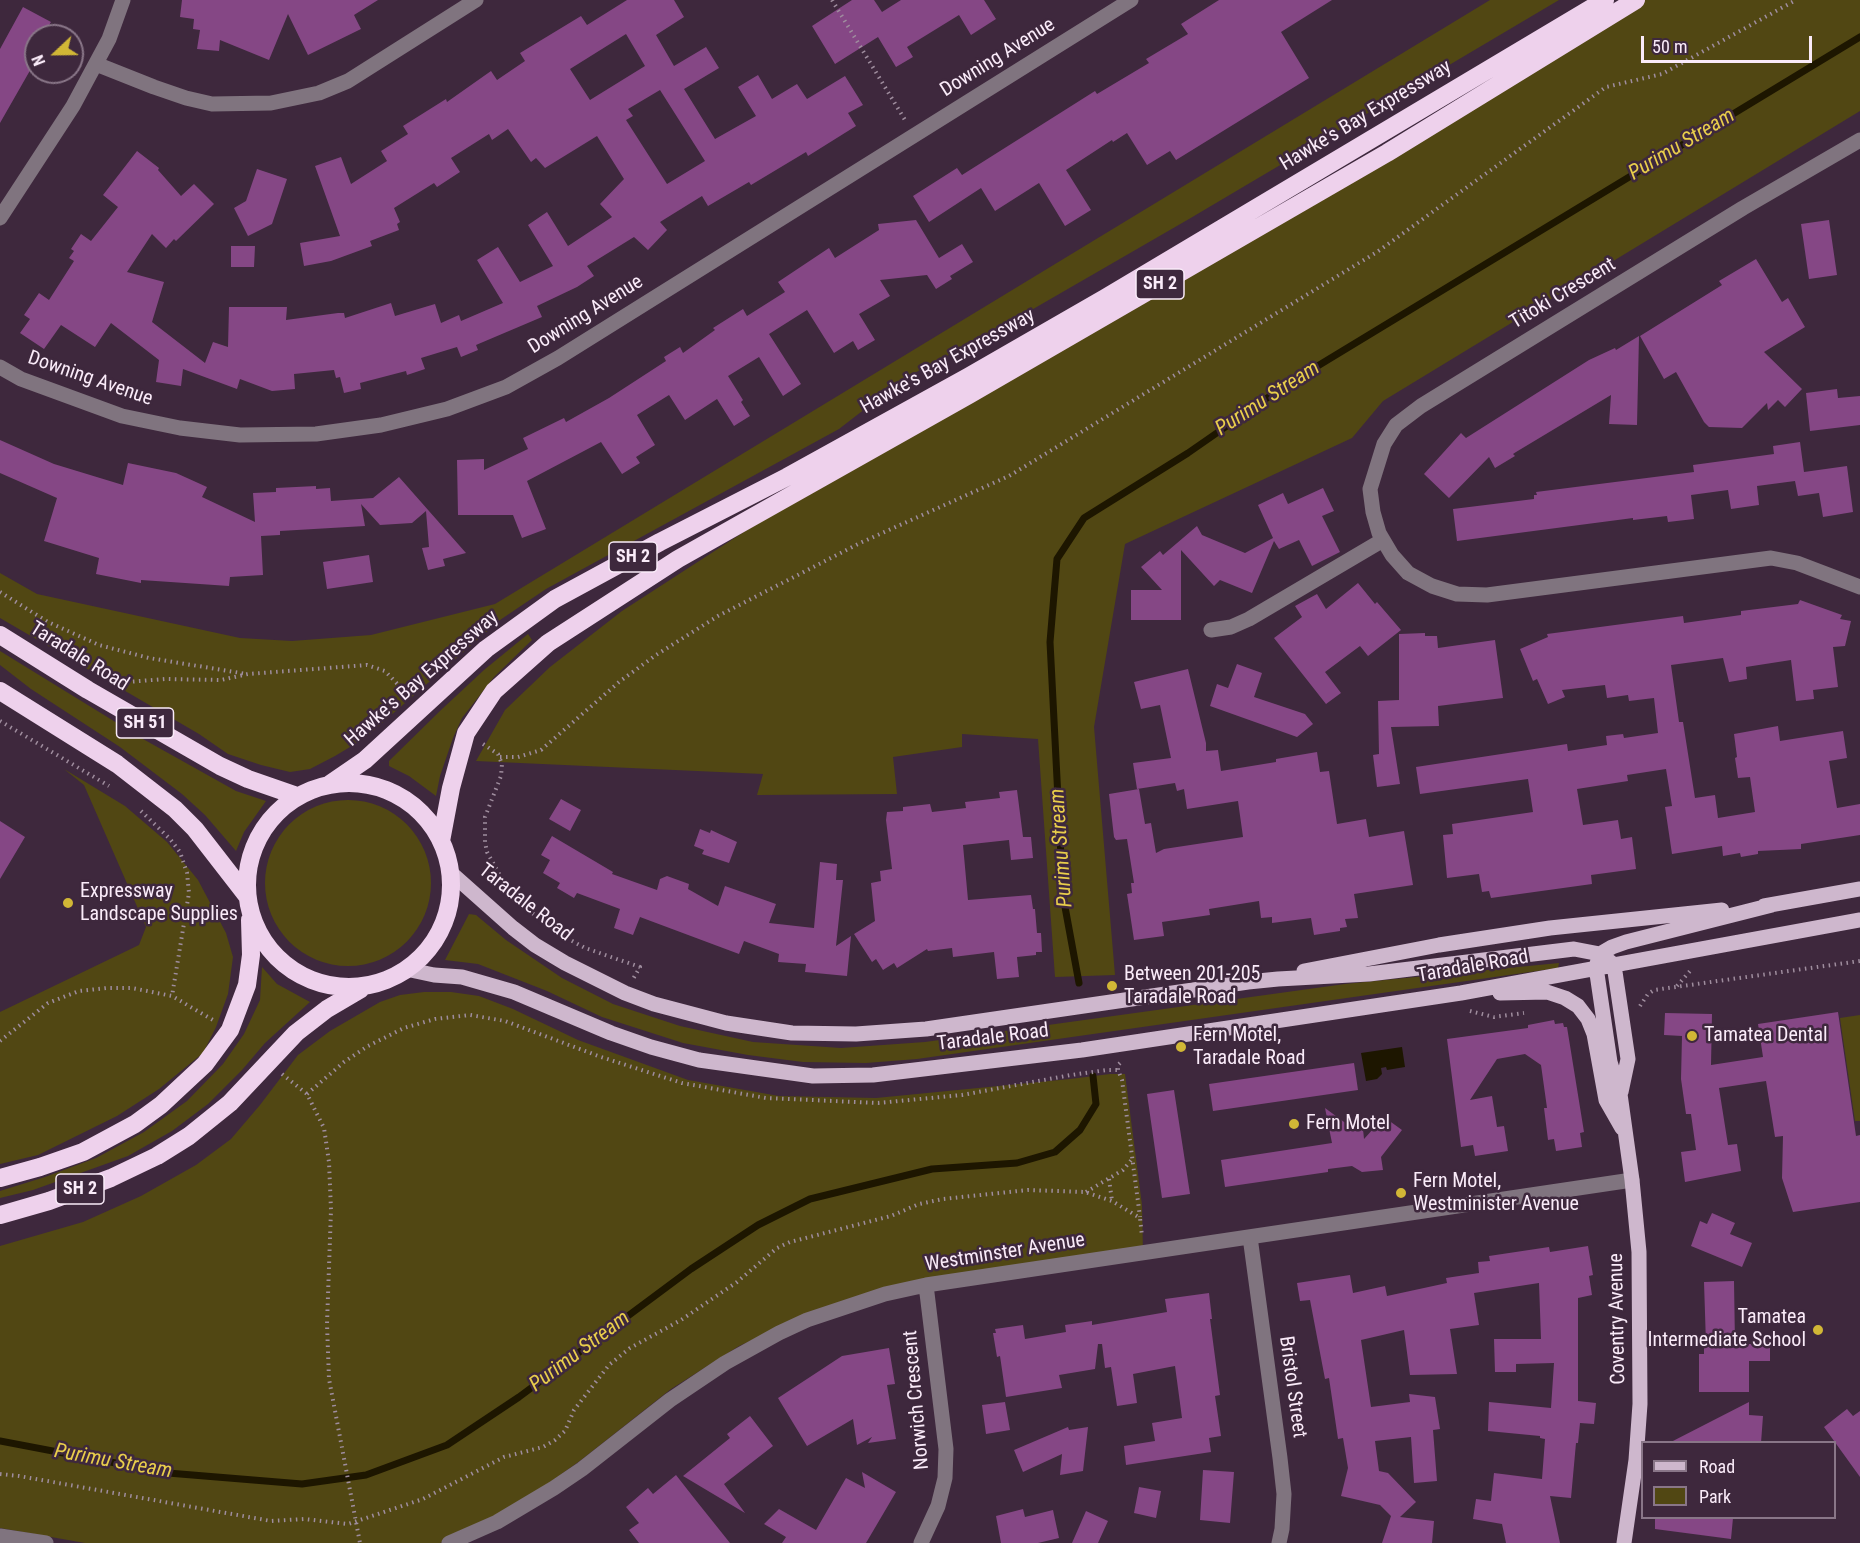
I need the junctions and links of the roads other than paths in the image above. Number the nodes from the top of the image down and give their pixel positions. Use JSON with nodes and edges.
{"nodes":[{"id":1,"x":123,"y":0,"type":"edge"},
{"id":2,"x":476,"y":0,"type":"edge"},
{"id":3,"x":1131,"y":0,"type":"edge"},
{"id":4,"x":1605,"y":0,"type":"edge"},
{"id":5,"x":1636,"y":0,"type":"edge"},
{"id":6,"x":96,"y":64,"type":"junction"},
{"id":7,"x":1860,"y":140,"type":"edge"},
{"id":8,"x":0,"y":218,"type":"edge"},
{"id":9,"x":0,"y":367,"type":"edge"},
{"id":10,"x":1383,"y":540,"type":"junction"},
{"id":11,"x":1860,"y":587,"type":"edge"},
{"id":12,"x":1211,"y":630,"type":"dead end"},
{"id":13,"x":0,"y":635,"type":"edge"},
{"id":14,"x":0,"y":691,"type":"edge"},
{"id":15,"x":330,"y":784,"type":"junction"},
{"id":16,"x":297,"y":796,"type":"junction"},
{"id":17,"x":441,"y":841,"type":"junction"},
{"id":18,"x":450,"y":872,"type":"junction"},
{"id":19,"x":1860,"y":889,"type":"edge"},
{"id":20,"x":248,"y":904,"type":"junction"},
{"id":21,"x":1772,"y":905,"type":"junction"},
{"id":22,"x":1860,"y":920,"type":"edge"},
{"id":23,"x":1598,"y":961,"type":"junction"},
{"id":24,"x":1614,"y":965,"type":"junction"},
{"id":25,"x":406,"y":969,"type":"junction"},
{"id":26,"x":1278,"y":979,"type":"junction"},
{"id":27,"x":361,"y":989,"type":"junction"},
{"id":28,"x":1461,"y":993,"type":"junction"},
{"id":29,"x":1620,"y":1094,"type":"junction"},
{"id":30,"x":1626,"y":1135,"type":"junction"},
{"id":31,"x":0,"y":1178,"type":"edge"},
{"id":32,"x":1632,"y":1180,"type":"junction"},
{"id":33,"x":0,"y":1215,"type":"edge"},
{"id":34,"x":1250,"y":1238,"type":"junction"},
{"id":35,"x":926,"y":1285,"type":"junction"},
{"id":36,"x":0,"y":1536,"type":"edge"},
{"id":37,"x":39,"y":1542,"type":"edge"},
{"id":38,"x":449,"y":1543,"type":"edge"},
{"id":39,"x":921,"y":1543,"type":"edge"},
{"id":40,"x":1279,"y":1543,"type":"edge"},
{"id":41,"x":1624,"y":1543,"type":"edge"}],
"edges":[{"from":1,"to":6,"type":"street"},
{"from":2,"to":6,"type":"street"},
{"from":3,"to":9,"type":"street","name":"Downing Avenue"},
{"from":4,"to":15,"type":"highway","name":"Hawke's Bay Expressway","number":"SH 2"},
{"from":5,"to":17,"type":"highway","name":"Hawke's Bay Expressway","number":"SH 2"},
{"from":6,"to":8,"type":"street"},
{"from":7,"to":10,"type":"street","name":"Titoki Crescent"},
{"from":10,"to":11,"type":"street","name":"Titoki Crescent"},
{"from":10,"to":12,"type":"street"},
{"from":13,"to":16,"type":"highway","name":"Taradale Road","number":"SH 51"},
{"from":14,"to":20,"type":"highway","number":"SH 51"},
{"from":15,"to":16,"type":"highway","number":"SH 2"},
{"from":15,"to":17,"type":"highway"},
{"from":16,"to":20,"type":"highway","number":"SH 2"},
{"from":17,"to":18,"type":"highway","number":"SH 2"},
{"from":18,"to":25,"type":"highway","number":"SH 2"},
{"from":18,"to":26,"type":"main road","name":"Taradale Road"},
{"from":19,"to":21,"type":"main road","name":"Taradale Road"},
{"from":20,"to":27,"type":"highway"},
{"from":20,"to":31,"type":"highway","number":"SH 2"},
{"from":21,"to":23,"type":"main road","name":"Taradale Road"},
{"from":21,"to":26,"type":"main road","name":"Taradale Road"},
{"from":22,"to":24,"type":"main road"},
{"from":23,"to":24,"type":"main road","name":"Taradale Road"},
{"from":23,"to":26,"type":"main road","name":"Taradale Road"},
{"from":23,"to":28,"type":"main road","name":"Taradale Road"},
{"from":23,"to":29,"type":"main road","name":"Coventry Avenue"},
{"from":24,"to":29,"type":"main road","name":"Coventry Avenue"},
{"from":25,"to":27,"type":"highway","number":"SH 2"},
{"from":25,"to":28,"type":"main road","name":"Taradale Road"},
{"from":27,"to":33,"type":"highway","number":"SH 2"},
{"from":28,"to":30,"type":"main road"},
{"from":29,"to":30,"type":"main road","name":"Coventry Avenue"},
{"from":30,"to":32,"type":"main road","name":"Coventry Avenue"},
{"from":32,"to":34,"type":"street","name":"Westminster Avenue"},
{"from":32,"to":41,"type":"main road","name":"Coventry Avenue"},
{"from":34,"to":35,"type":"street","name":"Westminster Avenue"},
{"from":34,"to":40,"type":"street","name":"Bristol Street"},
{"from":35,"to":38,"type":"street","name":"Westminster Avenue"},
{"from":35,"to":39,"type":"street","name":"Norwich Crescent"},
{"from":36,"to":37,"type":"street"}]}
